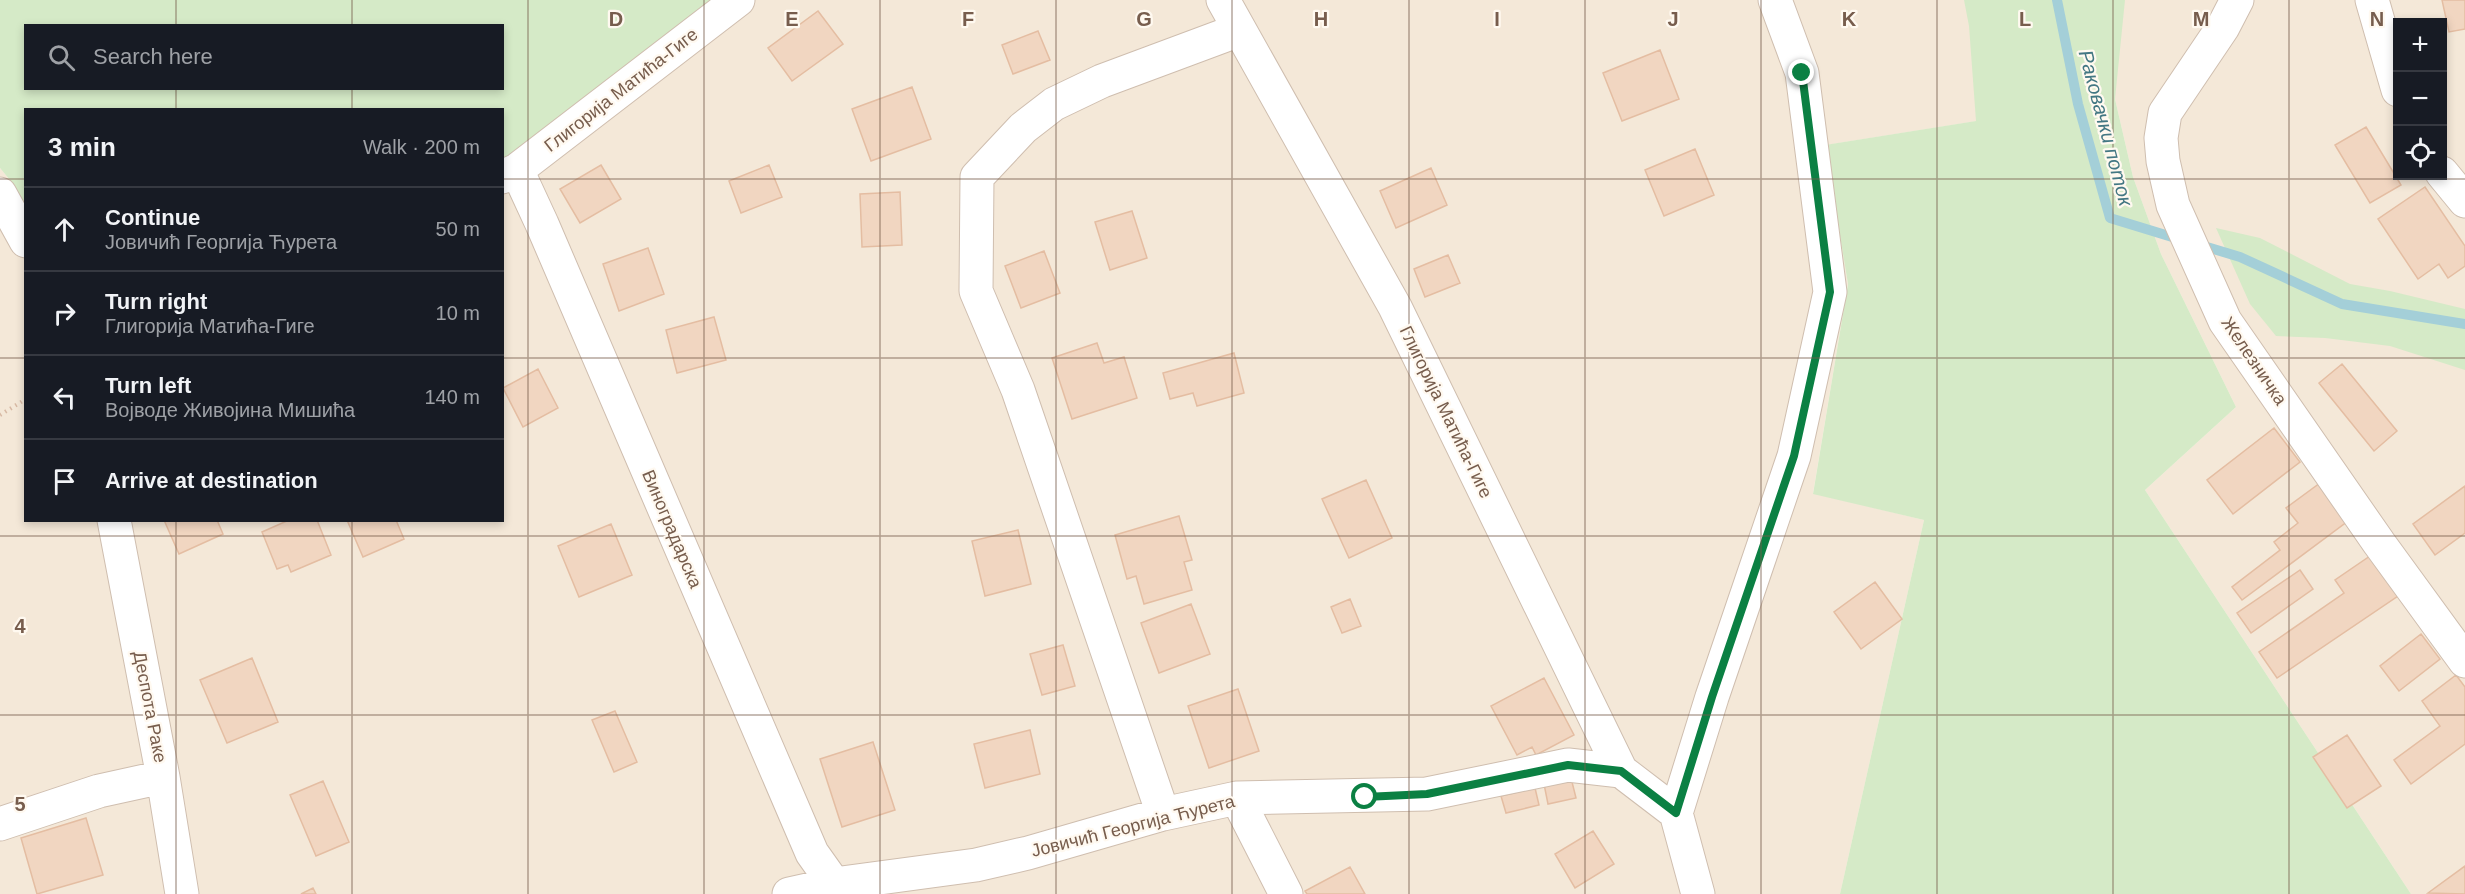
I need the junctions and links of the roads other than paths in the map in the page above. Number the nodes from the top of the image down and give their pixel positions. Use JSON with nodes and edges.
{"nodes":[{"id":1,"x":738,"y":0,"type":"edge"},
{"id":2,"x":1223,"y":0,"type":"edge"},
{"id":3,"x":1775,"y":0,"type":"edge"},
{"id":4,"x":2238,"y":0,"type":"edge"},
{"id":5,"x":2373,"y":0,"type":"edge"},
{"id":6,"x":1239,"y":30,"type":"junction"},
{"id":7,"x":2393,"y":75,"type":"edge"},
{"id":8,"x":510,"y":174,"type":"edge"},
{"id":9,"x":2447,"y":179,"type":"edge"},
{"id":10,"x":0,"y":194,"type":"edge"},
{"id":11,"x":2465,"y":201,"type":"edge"},
{"id":12,"x":24,"y":237,"type":"edge"},
{"id":13,"x":114,"y":522,"type":"edge"},
{"id":14,"x":2465,"y":662,"type":"edge"},
{"id":15,"x":1621,"y":771,"type":"junction"},
{"id":16,"x":163,"y":777,"type":"junction"},
{"id":17,"x":1237,"y":798,"type":"junction"},
{"id":18,"x":1676,"y":813,"type":"junction"},
{"id":19,"x":1163,"y":814,"type":"junction"},
{"id":20,"x":0,"y":824,"type":"edge"},
{"id":21,"x":834,"y":884,"type":"junction"},
{"id":22,"x":183,"y":894,"type":"edge"},
{"id":23,"x":789,"y":894,"type":"edge"},
{"id":24,"x":1286,"y":894,"type":"edge"},
{"id":25,"x":1698,"y":894,"type":"edge"}],
"edges":[{"from":1,"to":8,"type":"street","name":"Глигорија Матића-Гиге"},
{"from":2,"to":6,"type":"street","name":"Глигорија Матића-Гиге"},
{"from":3,"to":18,"type":"street"},
{"from":4,"to":14,"type":"street","name":"Железничка"},
{"from":5,"to":7,"type":"street"},
{"from":6,"to":15,"type":"street","name":"Глигорија Матића-Гиге"},
{"from":6,"to":19,"type":"street"},
{"from":8,"to":21,"type":"street","name":"Виноградарска"},
{"from":9,"to":11,"type":"street"},
{"from":10,"to":12,"type":"street"},
{"from":13,"to":16,"type":"street","name":"Деспота Раке"},
{"from":15,"to":17,"type":"street","name":"Јовичић Георгија Ћурета"},
{"from":15,"to":18,"type":"street","name":"Глигорија Матића-Гиге"},
{"from":16,"to":20,"type":"street"},
{"from":16,"to":22,"type":"street","name":"Деспота Раке"},
{"from":17,"to":19,"type":"street","name":"Јовичић Георгија Ћурета"},
{"from":17,"to":24,"type":"street"},
{"from":18,"to":25,"type":"street"},
{"from":19,"to":21,"type":"street","name":"Јовичић Георгија Ћурета"},
{"from":21,"to":23,"type":"street","name":"Јовичић Георгија Ћурета"}]}
